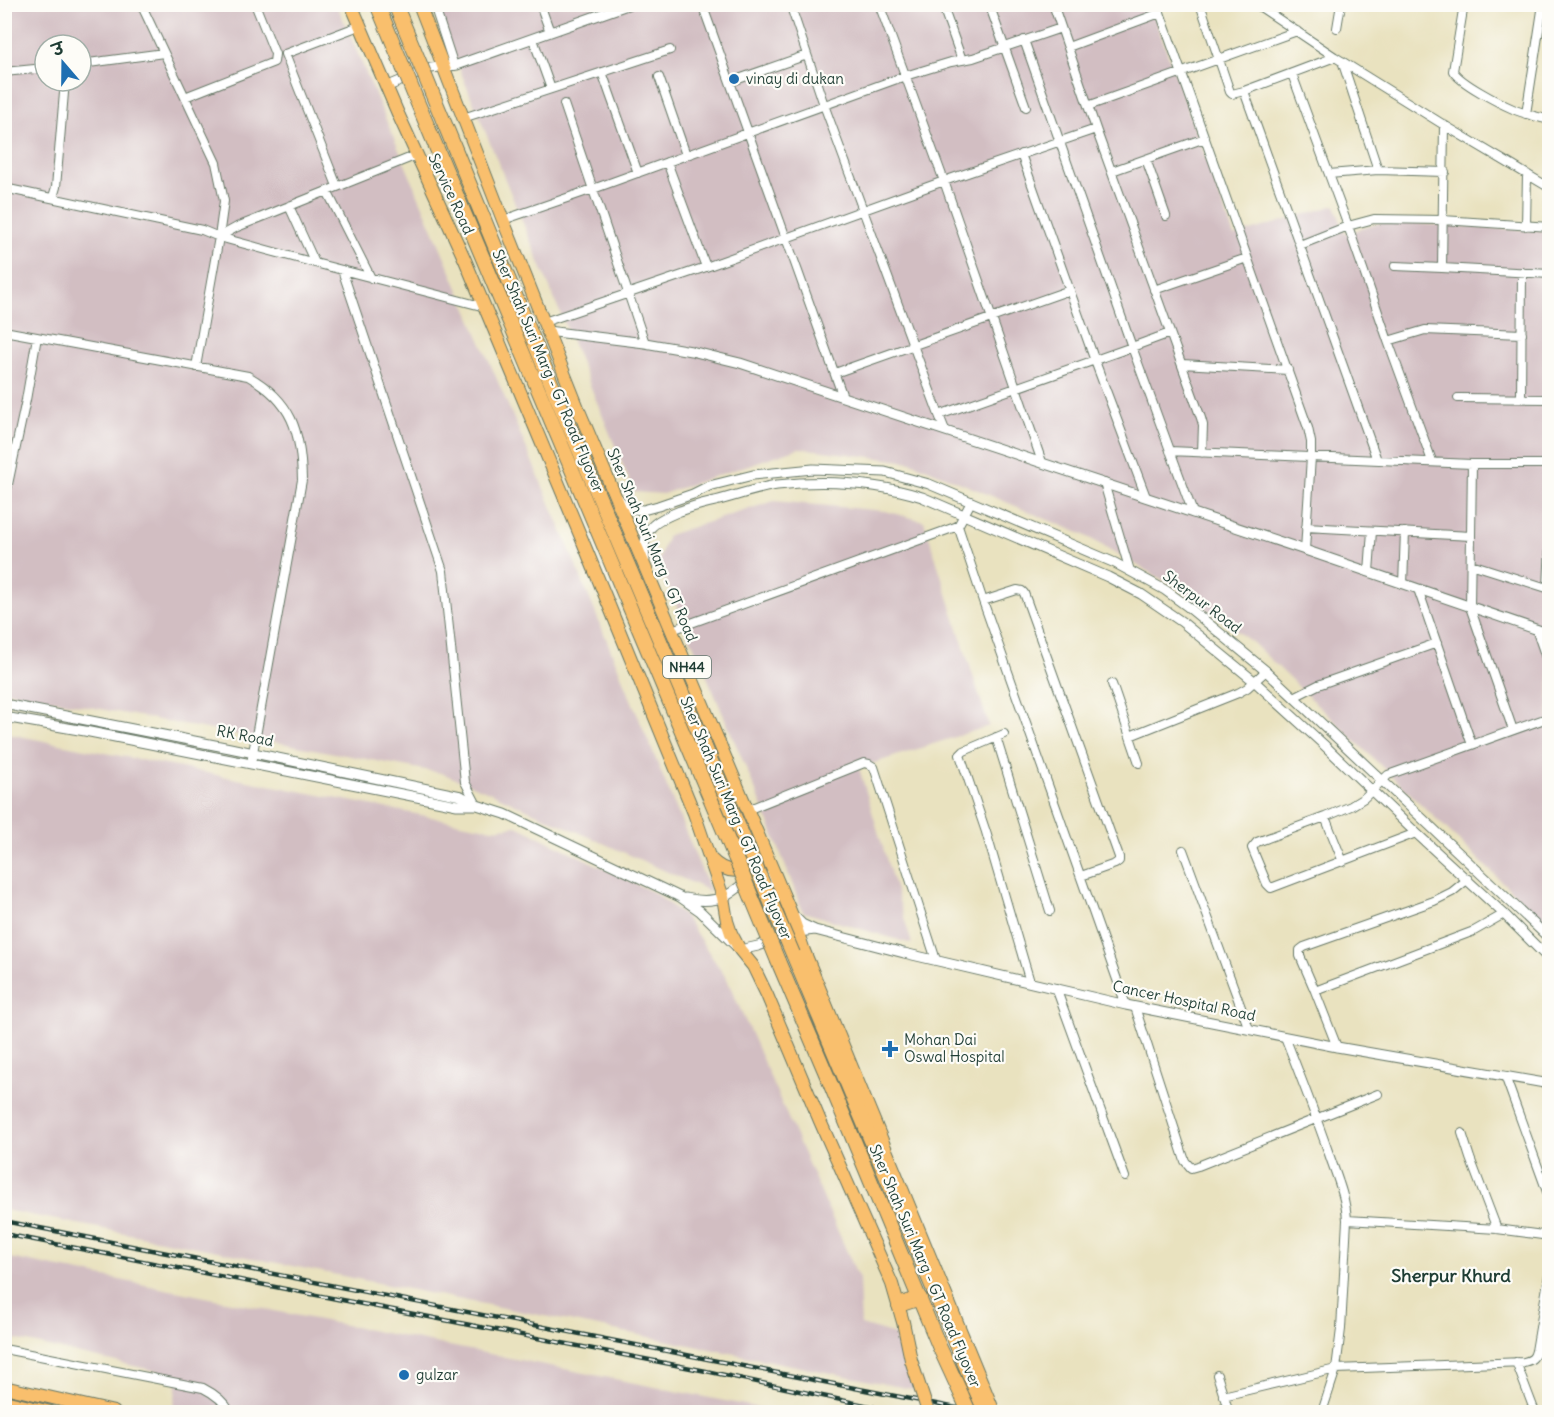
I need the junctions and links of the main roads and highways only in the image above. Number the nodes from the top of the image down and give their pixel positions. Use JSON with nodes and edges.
{"nodes":[{"id":1,"x":351,"y":4,"type":"edge"},
{"id":2,"x":377,"y":4,"type":"edge"},
{"id":3,"x":395,"y":4,"type":"edge"},
{"id":4,"x":419,"y":4,"type":"edge"},
{"id":5,"x":756,"y":849,"type":"junction"},
{"id":6,"x":711,"y":859,"type":"junction"},
{"id":7,"x":935,"y":1282,"type":"junction"},
{"id":8,"x":920,"y":1299,"type":"junction"},
{"id":9,"x":899,"y":1305,"type":"junction"},
{"id":10,"x":4,"y":1387,"type":"edge"},
{"id":11,"x":4,"y":1401,"type":"edge"},
{"id":12,"x":99,"y":1411,"type":"edge"},
{"id":13,"x":51,"y":1413,"type":"edge"},
{"id":14,"x":114,"y":1413,"type":"edge"},
{"id":15,"x":928,"y":1413,"type":"edge"},
{"id":16,"x":969,"y":1413,"type":"edge"},
{"id":17,"x":985,"y":1413,"type":"edge"},
{"id":18,"x":994,"y":1413,"type":"edge"}],
"edges":[{"from":1,"to":6,"type":"main road","name":"Service Road","number":"NH44"},
{"from":2,"to":8,"type":"highway","name":"Sher Shah Suri Marg - GT Road Flyover","number":"NH44","bridge":true},
{"from":3,"to":5,"type":"highway","name":"Sher Shah Suri Marg - GT Road Flyover","number":"NH44","bridge":true},
{"from":4,"to":5,"type":"main road","name":"Sher Shah Suri Marg - GT Road","number":"NH44"},
{"from":5,"to":6,"type":"main road"},
{"from":5,"to":7,"type":"highway","name":"Sher Shah Suri Marg - GT Road Flyover","number":"NH44","bridge":true},
{"from":5,"to":7,"type":"main road","name":"Sher Shah Suri Marg - GT Road","number":"NH44"},
{"from":6,"to":9,"type":"main road","number":"NH44"},
{"from":7,"to":17,"type":"highway","name":"Sher Shah Suri Marg - GT Road Flyover","number":"NH44"},
{"from":7,"to":18,"type":"main road","name":"Sher Shah Suri Marg - GT Road"},
{"from":8,"to":9,"type":"highway"},
{"from":8,"to":16,"type":"highway","name":"Sher Shah Suri Marg - GT Road Flyover","number":"NH44","bridge":true},
{"from":9,"to":15,"type":"main road","bridge":true},
{"from":10,"to":12,"type":"main road"},
{"from":11,"to":13,"type":"main road"},
{"from":12,"to":14,"type":"main road"}]}
